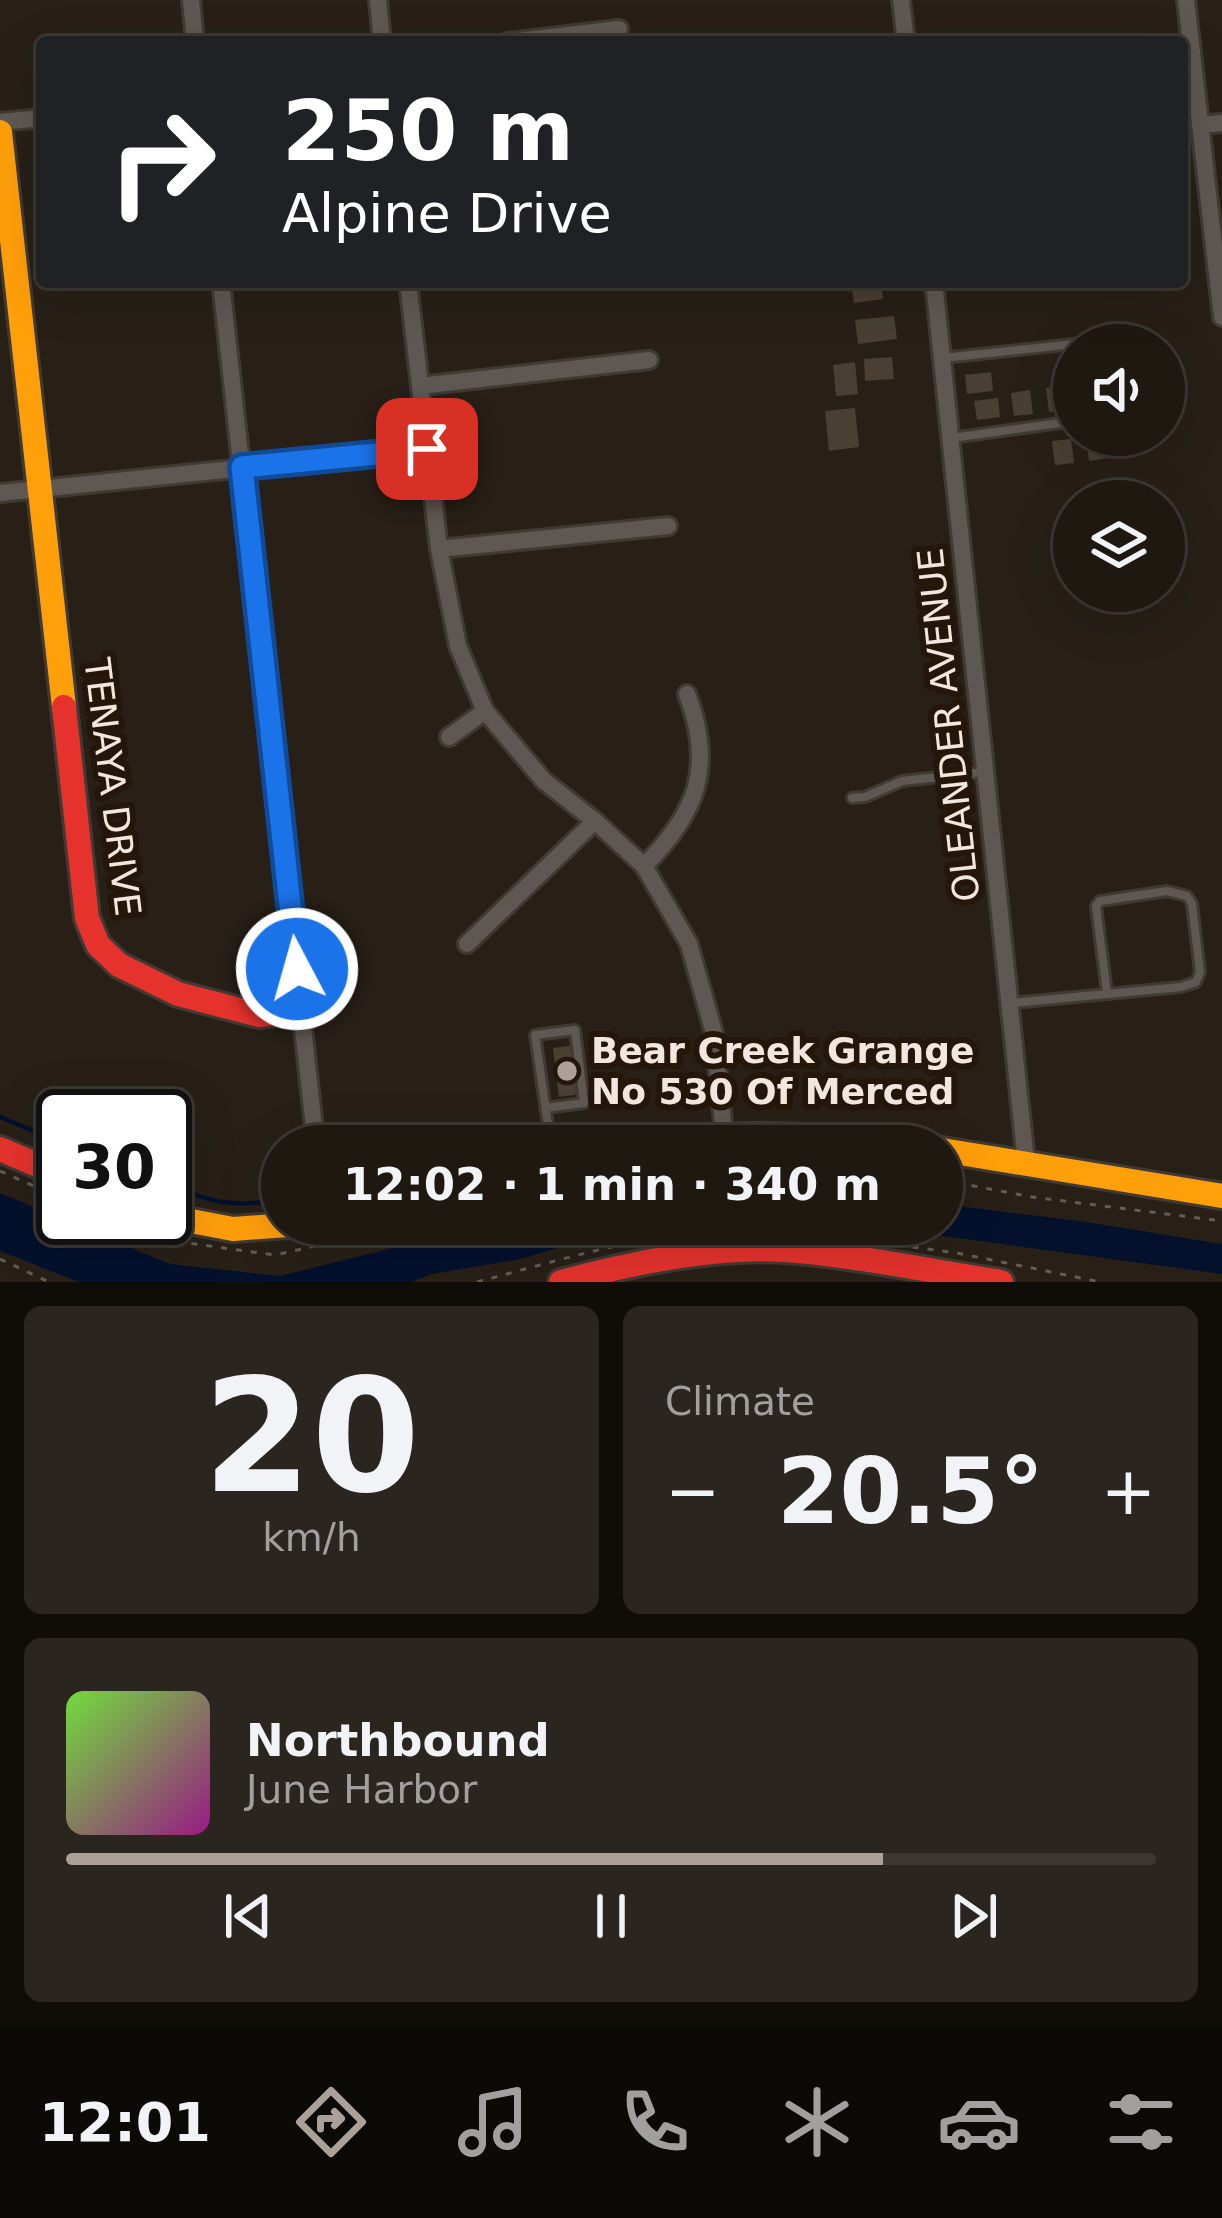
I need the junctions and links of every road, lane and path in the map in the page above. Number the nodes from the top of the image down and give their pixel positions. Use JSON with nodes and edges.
{"nodes":[{"id":1,"x":191,"y":0,"type":"edge"},
{"id":2,"x":377,"y":0,"type":"edge"},
{"id":3,"x":901,"y":0,"type":"edge"},
{"id":4,"x":1186,"y":0,"type":"edge"},
{"id":5,"x":619,"y":29,"type":"dead end"},
{"id":6,"x":194,"y":36,"type":"edge"},
{"id":7,"x":381,"y":36,"type":"edge"},
{"id":8,"x":559,"y":36,"type":"edge"},
{"id":9,"x":905,"y":36,"type":"edge"},
{"id":10,"x":36,"y":119,"type":"edge"},
{"id":11,"x":0,"y":122,"type":"edge"},
{"id":12,"x":1222,"y":123,"type":"edge"},
{"id":13,"x":1200,"y":125,"type":"junction"},
{"id":14,"x":0,"y":132,"type":"edge"},
{"id":15,"x":222,"y":288,"type":"edge"},
{"id":16,"x":409,"y":288,"type":"edge"},
{"id":17,"x":935,"y":288,"type":"edge"},
{"id":18,"x":1221,"y":305,"type":"edge"},
{"id":19,"x":1053,"y":346,"type":"edge"},
{"id":20,"x":942,"y":358,"type":"junction"},
{"id":21,"x":649,"y":360,"type":"dead end"},
{"id":22,"x":420,"y":386,"type":"junction"},
{"id":23,"x":1053,"y":424,"type":"edge"},
{"id":24,"x":951,"y":439,"type":"junction"},
{"id":25,"x":427,"y":449,"type":"junction"},
{"id":26,"x":242,"y":467,"type":"junction"},
{"id":27,"x":41,"y":488,"type":"junction"},
{"id":28,"x":0,"y":493,"type":"edge"},
{"id":29,"x":668,"y":526,"type":"dead end"},
{"id":30,"x":439,"y":549,"type":"junction"},
{"id":31,"x":687,"y":694,"type":"dead end"},
{"id":32,"x":485,"y":711,"type":"junction"},
{"id":33,"x":449,"y":737,"type":"dead end"},
{"id":34,"x":987,"y":772,"type":"junction"},
{"id":35,"x":852,"y":798,"type":"dead end"},
{"id":36,"x":595,"y":821,"type":"junction"},
{"id":37,"x":644,"y":866,"type":"junction"},
{"id":38,"x":467,"y":944,"type":"dead end"},
{"id":39,"x":1107,"y":994,"type":"junction"},
{"id":40,"x":1010,"y":1003,"type":"junction"},
{"id":41,"x":302,"y":1010,"type":"junction"},
{"id":42,"x":545,"y":1108,"type":"junction"},
{"id":43,"x":314,"y":1125,"type":"edge"},
{"id":44,"x":547,"y":1125,"type":"edge"},
{"id":45,"x":723,"y":1125,"type":"edge"},
{"id":46,"x":0,"y":1149,"type":"edge"},
{"id":47,"x":963,"y":1153,"type":"edge"},
{"id":48,"x":1025,"y":1162,"type":"junction"},
{"id":49,"x":36,"y":1164,"type":"edge"},
{"id":50,"x":0,"y":1171,"type":"edge"},
{"id":51,"x":963,"y":1184,"type":"edge"},
{"id":52,"x":36,"y":1187,"type":"edge"},
{"id":53,"x":1222,"y":1196,"type":"edge"},
{"id":54,"x":1222,"y":1221,"type":"edge"},
{"id":55,"x":192,"y":1222,"type":"edge"},
{"id":56,"x":261,"y":1231,"type":"edge"},
{"id":57,"x":0,"y":1259,"type":"edge"},
{"id":58,"x":50,"y":1282,"type":"edge"},
{"id":59,"x":561,"y":1282,"type":"edge"},
{"id":60,"x":1001,"y":1282,"type":"edge"}],
"edges":[{"from":1,"to":6,"type":"street"},
{"from":2,"to":7,"type":"street"},
{"from":3,"to":9,"type":"street"},
{"from":4,"to":13,"type":"street"},
{"from":5,"to":8,"type":"street"},
{"from":10,"to":11,"type":"street"},
{"from":12,"to":13,"type":"street"},
{"from":13,"to":18,"type":"street"},
{"from":14,"to":27,"type":"street","name":"TENAYA DRIVE"},
{"from":15,"to":26,"type":"street"},
{"from":16,"to":22,"type":"street"},
{"from":17,"to":20,"type":"street","name":"OLEANDER AVENUE"},
{"from":19,"to":20,"type":"lane"},
{"from":20,"to":24,"type":"street","name":"OLEANDER AVENUE"},
{"from":21,"to":22,"type":"street"},
{"from":22,"to":25,"type":"street"},
{"from":23,"to":24,"type":"lane"},
{"from":24,"to":34,"type":"street","name":"OLEANDER AVENUE"},
{"from":25,"to":26,"type":"street"},
{"from":25,"to":30,"type":"street"},
{"from":26,"to":27,"type":"street"},
{"from":26,"to":41,"type":"street"},
{"from":27,"to":28,"type":"street"},
{"from":27,"to":41,"type":"street","name":"TENAYA DRIVE"},
{"from":29,"to":30,"type":"street"},
{"from":30,"to":32,"type":"street"},
{"from":31,"to":37,"type":"street"},
{"from":32,"to":33,"type":"street"},
{"from":32,"to":36,"type":"street"},
{"from":34,"to":35,"type":"lane"},
{"from":34,"to":40,"type":"street","name":"OLEANDER AVENUE"},
{"from":36,"to":37,"type":"street"},
{"from":36,"to":38,"type":"street"},
{"from":37,"to":45,"type":"street"},
{"from":39,"to":39,"type":"lane"},
{"from":39,"to":40,"type":"lane"},
{"from":40,"to":48,"type":"street","name":"OLEANDER AVENUE"},
{"from":41,"to":43,"type":"street"},
{"from":42,"to":42,"type":"lane"},
{"from":42,"to":44,"type":"lane"},
{"from":46,"to":49,"type":"street"},
{"from":47,"to":48,"type":"street"},
{"from":48,"to":53,"type":"street"},
{"from":50,"to":52,"type":"path"},
{"from":51,"to":54,"type":"path"},
{"from":55,"to":56,"type":"street"},
{"from":57,"to":58,"type":"path"},
{"from":59,"to":60,"type":"street"}]}
